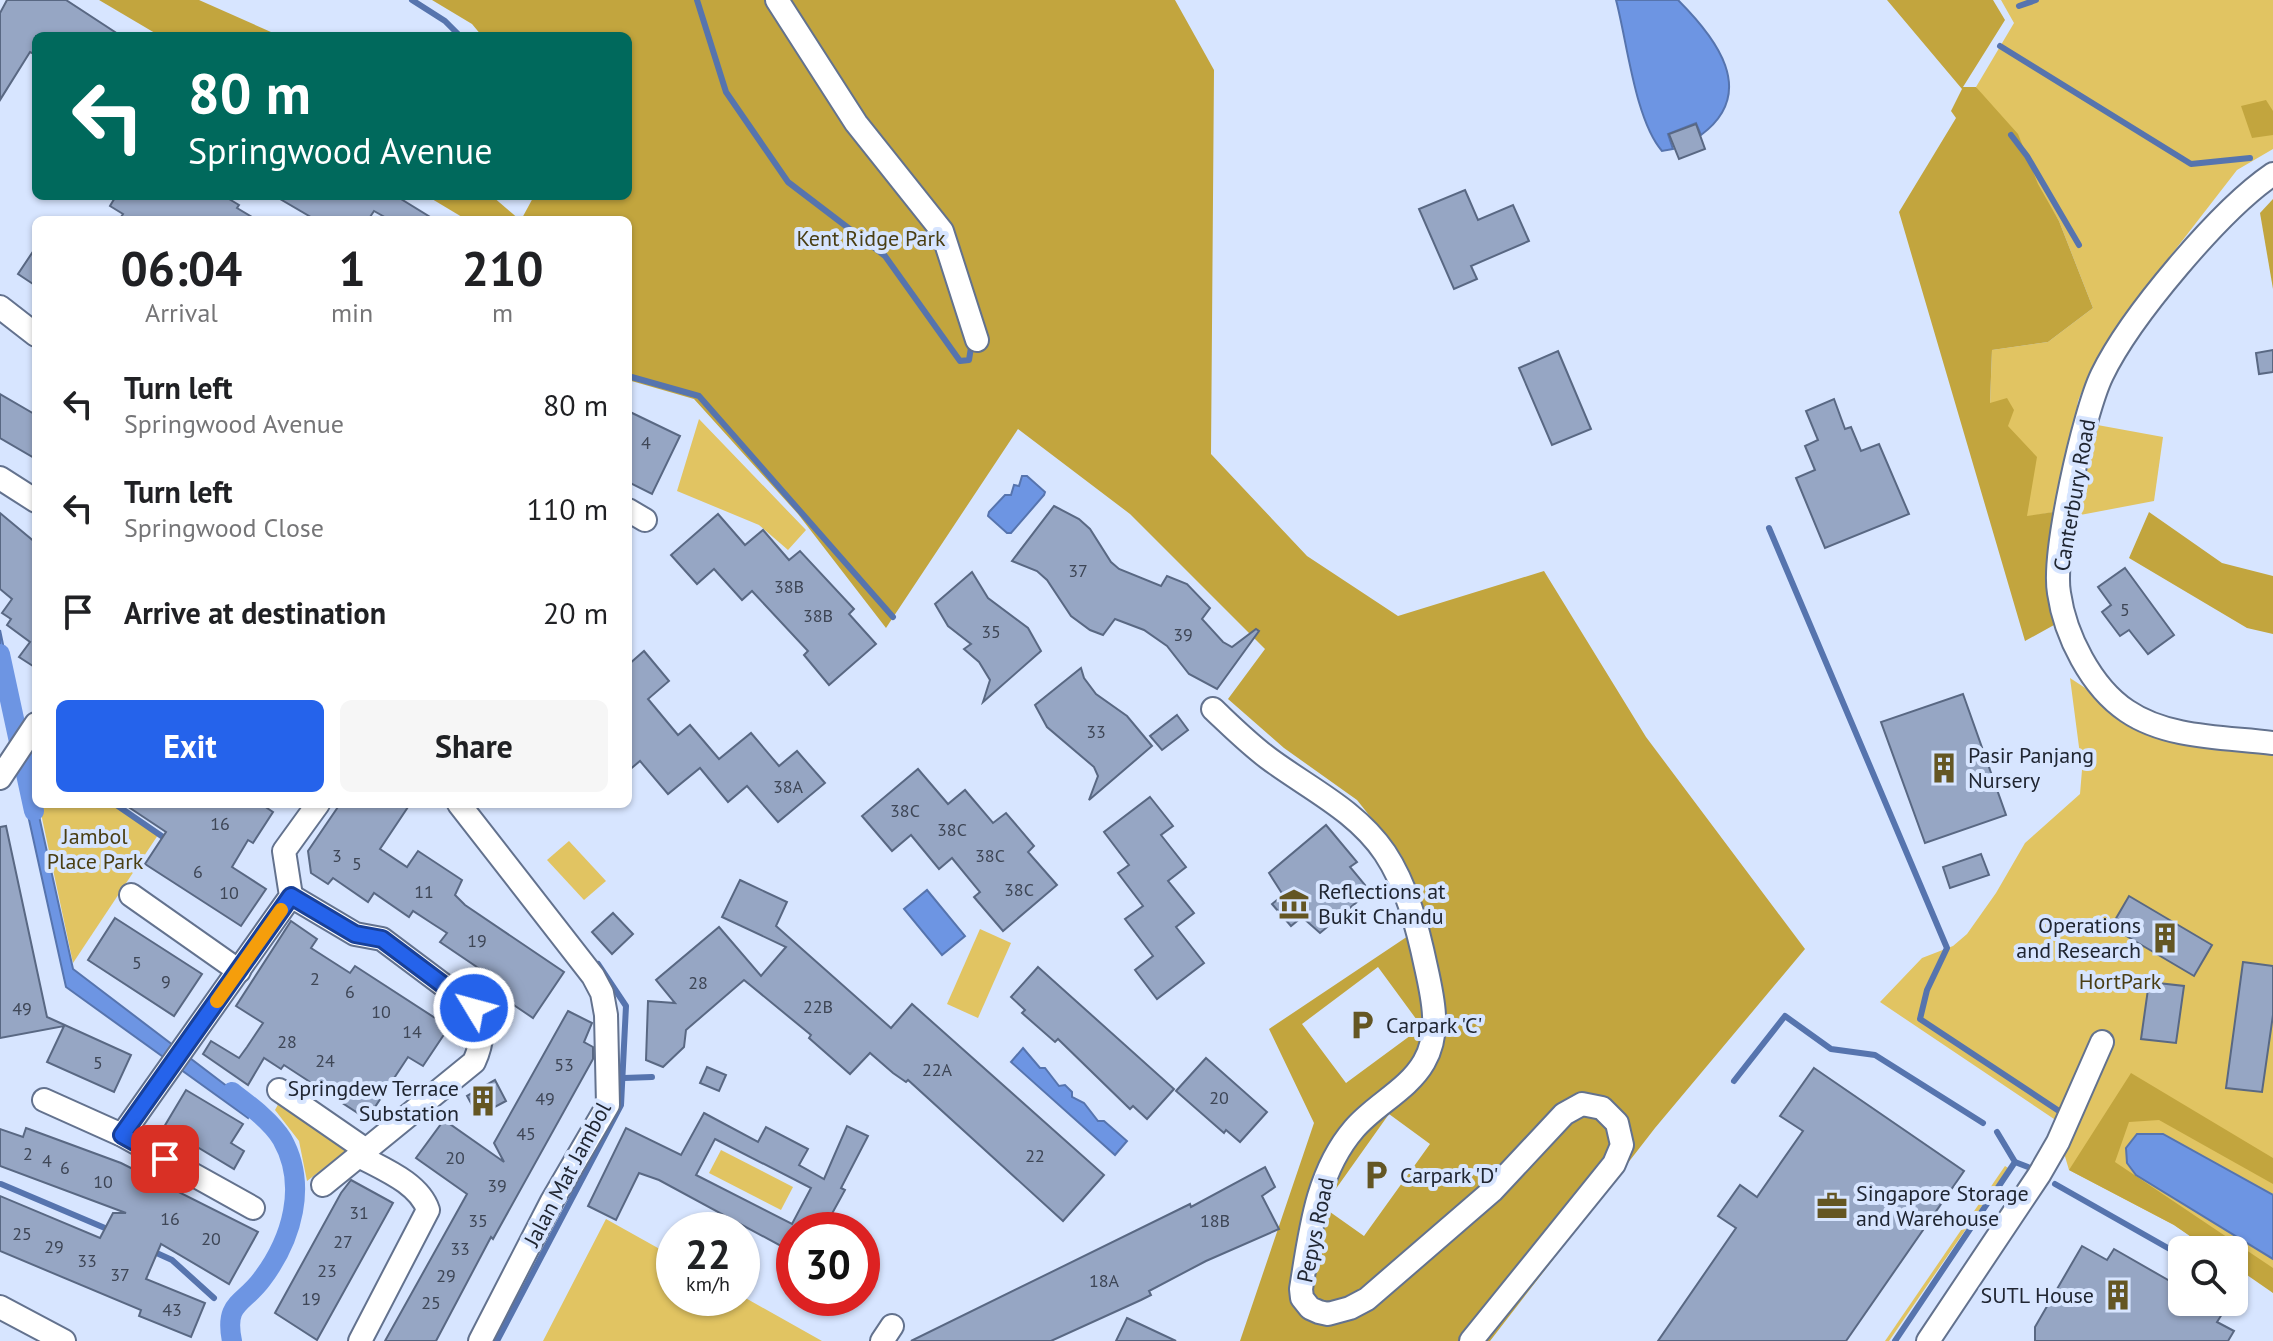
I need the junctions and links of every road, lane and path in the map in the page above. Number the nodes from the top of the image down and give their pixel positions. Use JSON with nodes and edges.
{"nodes":[{"id":1,"x":777,"y":0,"type":"edge"},
{"id":2,"x":2273,"y":174,"type":"edge"},
{"id":3,"x":0,"y":307,"type":"edge"},
{"id":4,"x":0,"y":325,"type":"edge"},
{"id":5,"x":32,"y":332,"type":"edge"},
{"id":6,"x":977,"y":340,"type":"dead end"},
{"id":7,"x":32,"y":347,"type":"edge"},
{"id":8,"x":0,"y":478,"type":"edge"},
{"id":9,"x":32,"y":498,"type":"edge"},
{"id":10,"x":1213,"y":709,"type":"dead end"},
{"id":11,"x":32,"y":729,"type":"edge"},
{"id":12,"x":2273,"y":743,"type":"edge"},
{"id":13,"x":5,"y":770,"type":"edge"},
{"id":14,"x":315,"y":808,"type":"edge"},
{"id":15,"x":462,"y":808,"type":"edge"},
{"id":16,"x":131,"y":895,"type":"dead end"},
{"id":17,"x":291,"y":896,"type":"junction"},
{"id":18,"x":239,"y":971,"type":"junction"},
{"id":19,"x":2102,"y":1042,"type":"dead end"},
{"id":20,"x":279,"y":1090,"type":"dead end"},
{"id":21,"x":44,"y":1100,"type":"dead end"},
{"id":22,"x":122,"y":1135,"type":"junction"},
{"id":23,"x":362,"y":1153,"type":"junction"},
{"id":24,"x":323,"y":1185,"type":"dead end"},
{"id":25,"x":253,"y":1208,"type":"dead end"},
{"id":26,"x":0,"y":1307,"type":"edge"},
{"id":27,"x":64,"y":1341,"type":"edge"},
{"id":28,"x":360,"y":1341,"type":"edge"},
{"id":29,"x":480,"y":1341,"type":"edge"},
{"id":30,"x":1471,"y":1341,"type":"edge"},
{"id":31,"x":1928,"y":1341,"type":"edge"}],
"edges":[{"from":1,"to":6,"type":"street"},
{"from":2,"to":12,"type":"street","name":"Canterbury Road"},
{"from":3,"to":5,"type":"street"},
{"from":4,"to":7,"type":"street"},
{"from":8,"to":9,"type":"street"},
{"from":10,"to":30,"type":"street","name":"Pepys Road"},
{"from":11,"to":13,"type":"street"},
{"from":14,"to":17,"type":"street"},
{"from":15,"to":29,"type":"street","name":"Jalan Mat Jambol"},
{"from":16,"to":18,"type":"street"},
{"from":17,"to":18,"type":"street"},
{"from":17,"to":23,"type":"street"},
{"from":18,"to":22,"type":"street"},
{"from":19,"to":31,"type":"street"},
{"from":20,"to":23,"type":"street"},
{"from":21,"to":22,"type":"street"},
{"from":22,"to":25,"type":"street"},
{"from":23,"to":24,"type":"street"},
{"from":23,"to":28,"type":"street"},
{"from":26,"to":27,"type":"street"}]}
